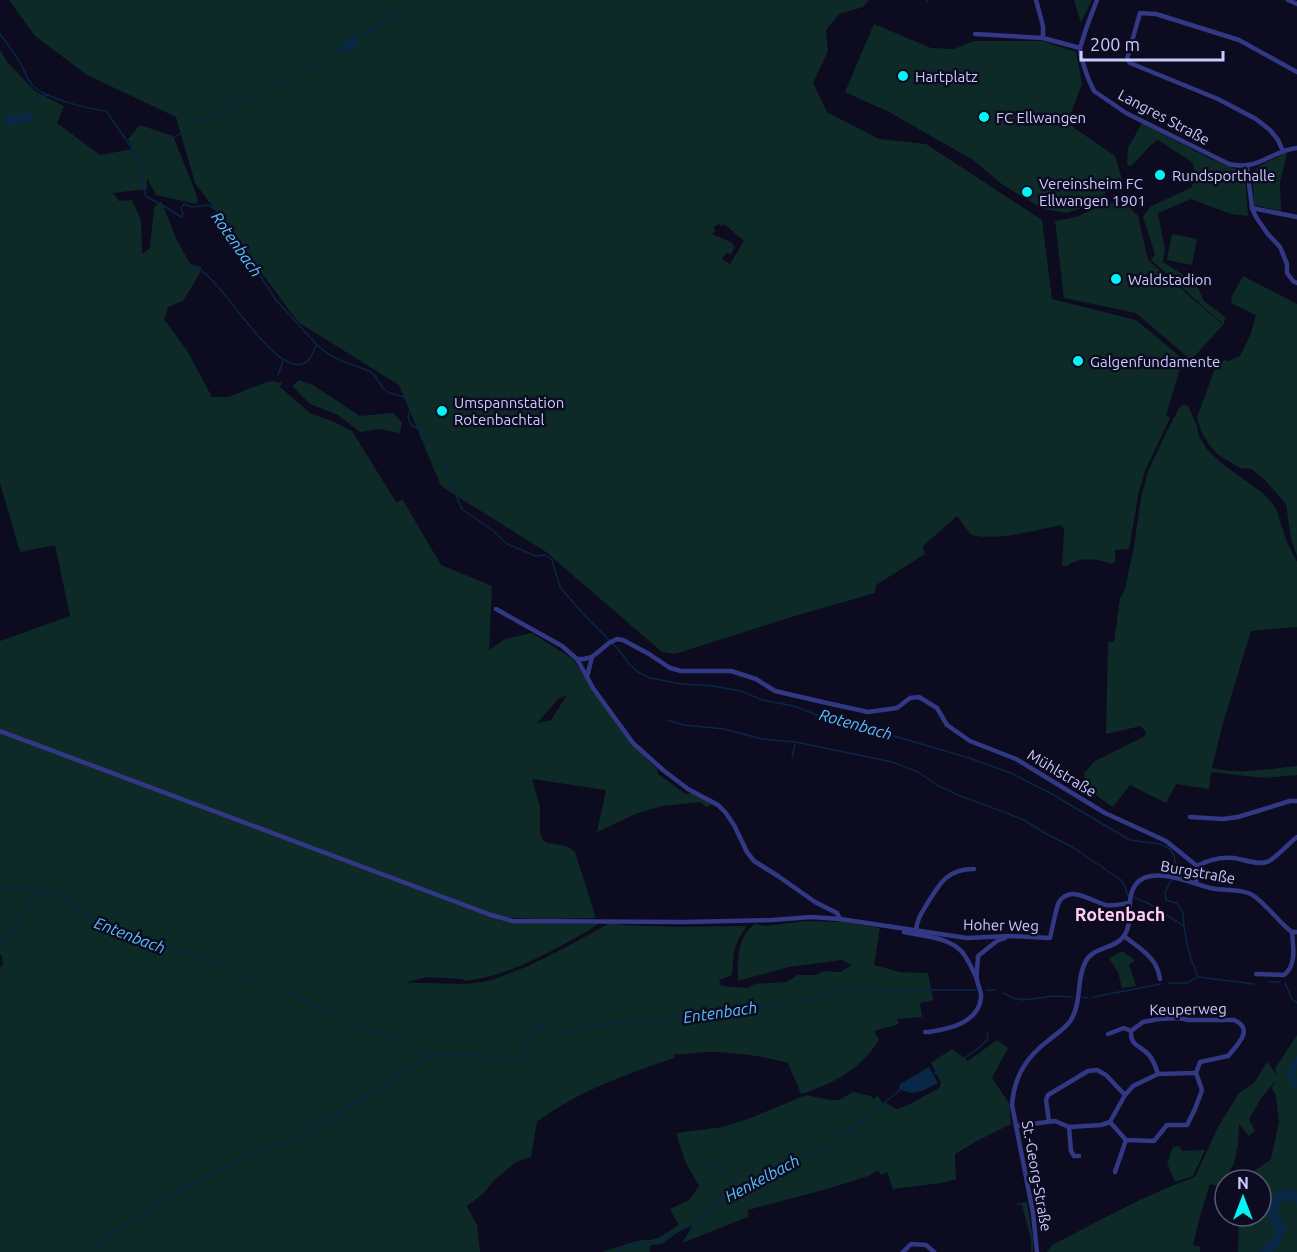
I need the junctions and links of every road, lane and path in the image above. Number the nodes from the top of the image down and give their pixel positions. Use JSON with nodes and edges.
{"nodes":[{"id":1,"x":1036,"y":0,"type":"edge"},
{"id":2,"x":1097,"y":0,"type":"edge"},
{"id":3,"x":1288,"y":0,"type":"edge"},
{"id":4,"x":1297,"y":4,"type":"edge"},
{"id":5,"x":975,"y":34,"type":"dead end"},
{"id":6,"x":1043,"y":38,"type":"junction"},
{"id":7,"x":1080,"y":48,"type":"junction"},
{"id":8,"x":1297,"y":72,"type":"edge"},
{"id":9,"x":1297,"y":148,"type":"edge"},
{"id":10,"x":1283,"y":151,"type":"junction"},
{"id":11,"x":1247,"y":167,"type":"junction"},
{"id":12,"x":1252,"y":208,"type":"junction"},
{"id":13,"x":1297,"y":217,"type":"edge"},
{"id":14,"x":1297,"y":283,"type":"edge"},
{"id":15,"x":496,"y":609,"type":"dead end"},
{"id":16,"x":592,"y":657,"type":"junction"},
{"id":17,"x":577,"y":659,"type":"junction"},
{"id":18,"x":587,"y":677,"type":"junction"},
{"id":19,"x":0,"y":731,"type":"edge"},
{"id":20,"x":1297,"y":801,"type":"edge"},
{"id":21,"x":1190,"y":817,"type":"dead end"},
{"id":22,"x":1297,"y":837,"type":"edge"},
{"id":23,"x":1197,"y":866,"type":"junction"},
{"id":24,"x":974,"y":869,"type":"dead end"},
{"id":25,"x":1196,"y":884,"type":"junction"},
{"id":26,"x":1129,"y":901,"type":"junction"},
{"id":27,"x":840,"y":919,"type":"junction"},
{"id":28,"x":900,"y":929,"type":"junction"},
{"id":29,"x":916,"y":931,"type":"junction"},
{"id":30,"x":1295,"y":932,"type":"edge"},
{"id":31,"x":1010,"y":936,"type":"junction"},
{"id":32,"x":1124,"y":936,"type":"junction"},
{"id":33,"x":978,"y":956,"type":"junction"},
{"id":34,"x":968,"y":962,"type":"junction"},
{"id":35,"x":1256,"y":974,"type":"dead end"},
{"id":36,"x":1160,"y":979,"type":"dead end"},
{"id":37,"x":977,"y":980,"type":"junction"},
{"id":38,"x":1131,"y":1031,"type":"junction"},
{"id":39,"x":925,"y":1032,"type":"dead end"},
{"id":40,"x":1108,"y":1034,"type":"dead end"},
{"id":41,"x":1196,"y":1073,"type":"junction"},
{"id":42,"x":1158,"y":1074,"type":"junction"},
{"id":43,"x":1125,"y":1095,"type":"junction"},
{"id":44,"x":1049,"y":1121,"type":"junction"},
{"id":45,"x":1110,"y":1122,"type":"junction"},
{"id":46,"x":1016,"y":1126,"type":"junction"},
{"id":47,"x":1069,"y":1127,"type":"junction"},
{"id":48,"x":1126,"y":1140,"type":"junction"},
{"id":49,"x":1079,"y":1156,"type":"dead end"},
{"id":50,"x":1115,"y":1172,"type":"dead end"},
{"id":51,"x":903,"y":1252,"type":"edge"},
{"id":52,"x":934,"y":1252,"type":"edge"},
{"id":53,"x":1038,"y":1252,"type":"edge"}],
"edges":[{"from":1,"to":6,"type":"street"},
{"from":2,"to":7,"type":"street"},
{"from":3,"to":4,"type":"street"},
{"from":5,"to":6,"type":"street"},
{"from":6,"to":7,"type":"street"},
{"from":7,"to":11,"type":"street","name":"Langres Straße"},
{"from":8,"to":10,"type":"street"},
{"from":9,"to":10,"type":"street"},
{"from":10,"to":11,"type":"street"},
{"from":11,"to":12,"type":"street"},
{"from":12,"to":13,"type":"street"},
{"from":12,"to":14,"type":"street"},
{"from":15,"to":17,"type":"street"},
{"from":16,"to":17,"type":"street"},
{"from":16,"to":18,"type":"street"},
{"from":16,"to":23,"type":"street","name":"Mühlstraße"},
{"from":17,"to":18,"type":"street"},
{"from":18,"to":27,"type":"street"},
{"from":19,"to":27,"type":"street","name":"Hoher Weg"},
{"from":20,"to":21,"type":"street"},
{"from":22,"to":23,"type":"street"},
{"from":23,"to":25,"type":"street"},
{"from":24,"to":29,"type":"street"},
{"from":25,"to":26,"type":"street","name":"Burgstraße"},
{"from":25,"to":30,"type":"street","name":"Burgstraße"},
{"from":26,"to":31,"type":"street","name":"Hoher Weg"},
{"from":26,"to":32,"type":"street","name":"Burgstraße"},
{"from":27,"to":28,"type":"street","name":"Hoher Weg"},
{"from":28,"to":29,"type":"street","name":"Hoher Weg"},
{"from":28,"to":34,"type":"street"},
{"from":29,"to":31,"type":"street","name":"Hoher Weg"},
{"from":30,"to":35,"type":"street"},
{"from":31,"to":33,"type":"street"},
{"from":32,"to":36,"type":"street"},
{"from":32,"to":46,"type":"street","name":"St.-Georg-Straße"},
{"from":33,"to":34,"type":"street"},
{"from":33,"to":37,"type":"street"},
{"from":34,"to":37,"type":"street"},
{"from":37,"to":39,"type":"street"},
{"from":38,"to":40,"type":"street","name":"Keuperweg"},
{"from":38,"to":41,"type":"street","name":"Keuperweg"},
{"from":38,"to":42,"type":"street","name":"Keuperweg"},
{"from":41,"to":42,"type":"street"},
{"from":41,"to":48,"type":"street"},
{"from":42,"to":43,"type":"street"},
{"from":43,"to":44,"type":"street"},
{"from":43,"to":45,"type":"street"},
{"from":44,"to":46,"type":"street"},
{"from":44,"to":47,"type":"street"},
{"from":45,"to":47,"type":"street"},
{"from":45,"to":48,"type":"street"},
{"from":46,"to":53,"type":"street","name":"St.-Georg-Straße"},
{"from":47,"to":49,"type":"street"},
{"from":48,"to":50,"type":"street"},
{"from":51,"to":52,"type":"street"}]}
